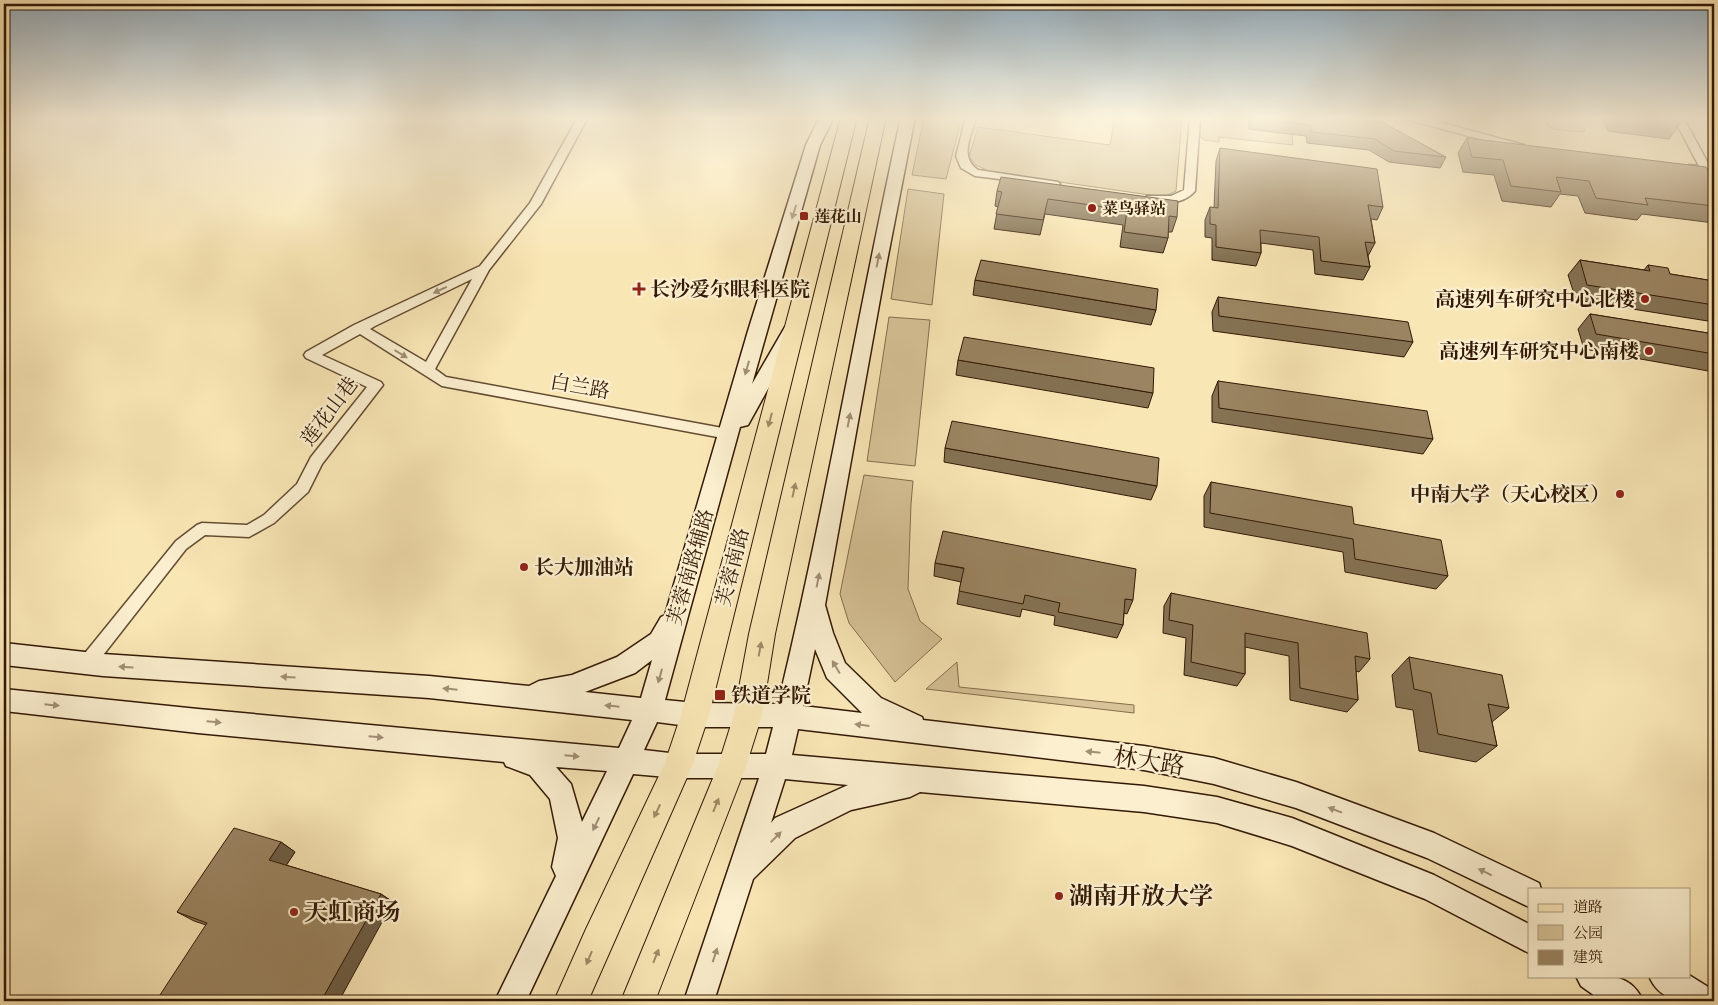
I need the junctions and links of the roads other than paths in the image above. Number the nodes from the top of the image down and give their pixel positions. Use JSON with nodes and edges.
{"nodes":[{"id":1,"x":558,"y":164,"type":"edge"},
{"id":2,"x":807,"y":164,"type":"edge"},
{"id":3,"x":836,"y":164,"type":"edge"},
{"id":4,"x":867,"y":164,"type":"edge"},
{"id":5,"x":898,"y":164,"type":"edge"},
{"id":6,"x":964,"y":164,"type":"edge"},
{"id":7,"x":1191,"y":164,"type":"edge"},
{"id":8,"x":1678,"y":167,"type":"edge"},
{"id":9,"x":1711,"y":171,"type":"edge"},
{"id":10,"x":1714,"y":184,"type":"edge"},
{"id":11,"x":1062,"y":185,"type":"edge"},
{"id":12,"x":1139,"y":197,"type":"edge"},
{"id":13,"x":484,"y":269,"type":"junction"},
{"id":14,"x":795,"y":324,"type":"junction"},
{"id":15,"x":359,"y":328,"type":"junction"},
{"id":16,"x":428,"y":370,"type":"junction"},
{"id":17,"x":726,"y":442,"type":"junction"},
{"id":18,"x":680,"y":604,"type":"junction"},
{"id":19,"x":814,"y":605,"type":"junction"},
{"id":20,"x":4,"y":654,"type":"edge"},
{"id":21,"x":87,"y":663,"type":"junction"},
{"id":22,"x":519,"y":696,"type":"junction"},
{"id":23,"x":4,"y":700,"type":"edge"},
{"id":24,"x":650,"y":710,"type":"junction"},
{"id":25,"x":695,"y":715,"type":"junction"},
{"id":26,"x":748,"y":715,"type":"junction"},
{"id":27,"x":788,"y":716,"type":"junction"},
{"id":28,"x":932,"y":733,"type":"junction"},
{"id":29,"x":489,"y":748,"type":"junction"},
{"id":30,"x":627,"y":761,"type":"junction"},
{"id":31,"x":678,"y":766,"type":"junction"},
{"id":32,"x":732,"y":766,"type":"junction"},
{"id":33,"x":776,"y":766,"type":"junction"},
{"id":34,"x":930,"y":780,"type":"junction"},
{"id":35,"x":742,"y":872,"type":"junction"},
{"id":36,"x":1528,"y":893,"type":"edge"},
{"id":37,"x":561,"y":897,"type":"junction"},
{"id":38,"x":1528,"y":938,"type":"edge"},
{"id":39,"x":1594,"y":978,"type":"edge"},
{"id":40,"x":1667,"y":978,"type":"edge"},
{"id":41,"x":510,"y":1001,"type":"edge"},
{"id":42,"x":571,"y":1001,"type":"edge"},
{"id":43,"x":638,"y":1001,"type":"edge"},
{"id":44,"x":699,"y":1001,"type":"edge"},
{"id":45,"x":1628,"y":1001,"type":"edge"},
{"id":46,"x":1702,"y":1001,"type":"edge"}],
"edges":[{"from":1,"to":13,"type":"street","name":"莲花山巷"},
{"from":2,"to":17,"type":"street","name":"芙蓉南路辅路","one_way":true},
{"from":3,"to":14,"type":"main road","name":"芙蓉南路"},
{"from":26,"to":4,"type":"main road","one_way":true},
{"from":19,"to":5,"type":"street","one_way":true},
{"from":6,"to":11,"type":"street"},
{"from":7,"to":12,"type":"street"},
{"from":8,"to":9,"type":"street"},
{"from":9,"to":10,"type":"street"},
{"from":13,"to":15,"type":"street","name":"莲花山巷","one_way":true},
{"from":13,"to":16,"type":"street"},
{"from":14,"to":17,"type":"street"},
{"from":14,"to":25,"type":"main road","name":"芙蓉南路","one_way":true},
{"from":15,"to":16,"type":"street","name":"白兰路","one_way":true},
{"from":15,"to":21,"type":"street","name":"莲花山巷"},
{"from":16,"to":17,"type":"street","name":"白兰路"},
{"from":17,"to":18,"type":"street","name":"芙蓉南路辅路"},
{"from":18,"to":22,"type":"street"},
{"from":18,"to":24,"type":"street","name":"芙蓉南路辅路","one_way":true},
{"from":19,"to":27,"type":"street"},
{"from":28,"to":19,"type":"street","one_way":true},
{"from":20,"to":21,"type":"street","name":"林大路"},
{"from":22,"to":21,"type":"street","name":"林大路","one_way":true},
{"from":24,"to":22,"type":"street","name":"林大路","one_way":true},
{"from":23,"to":29,"type":"street","one_way":true},
{"from":24,"to":25,"type":"street","name":"林大路"},
{"from":24,"to":30,"type":"street","name":"芙蓉南路辅路"},
{"from":25,"to":26,"type":"street","name":"林大路"},
{"from":25,"to":31,"type":"main road","name":"芙蓉南路"},
{"from":26,"to":27,"type":"street","name":"林大路"},
{"from":26,"to":32,"type":"main road"},
{"from":28,"to":27,"type":"street","name":"林大路","one_way":true},
{"from":27,"to":33,"type":"street"},
{"from":36,"to":28,"type":"street","name":"林大路","one_way":true},
{"from":29,"to":30,"type":"street","one_way":true},
{"from":29,"to":37,"type":"street"},
{"from":30,"to":31,"type":"street"},
{"from":30,"to":37,"type":"street","name":"芙蓉南路辅路","one_way":true},
{"from":31,"to":32,"type":"street"},
{"from":31,"to":42,"type":"main road","name":"芙蓉南路","one_way":true},
{"from":32,"to":33,"type":"street"},
{"from":43,"to":32,"type":"main road","one_way":true},
{"from":33,"to":34,"type":"street"},
{"from":33,"to":35,"type":"street"},
{"from":35,"to":34,"type":"street","one_way":true},
{"from":34,"to":38,"type":"street"},
{"from":44,"to":35,"type":"street","one_way":true},
{"from":37,"to":41,"type":"street","name":"芙蓉南路辅路"},
{"from":39,"to":45,"type":"street"},
{"from":40,"to":46,"type":"street"}]}
